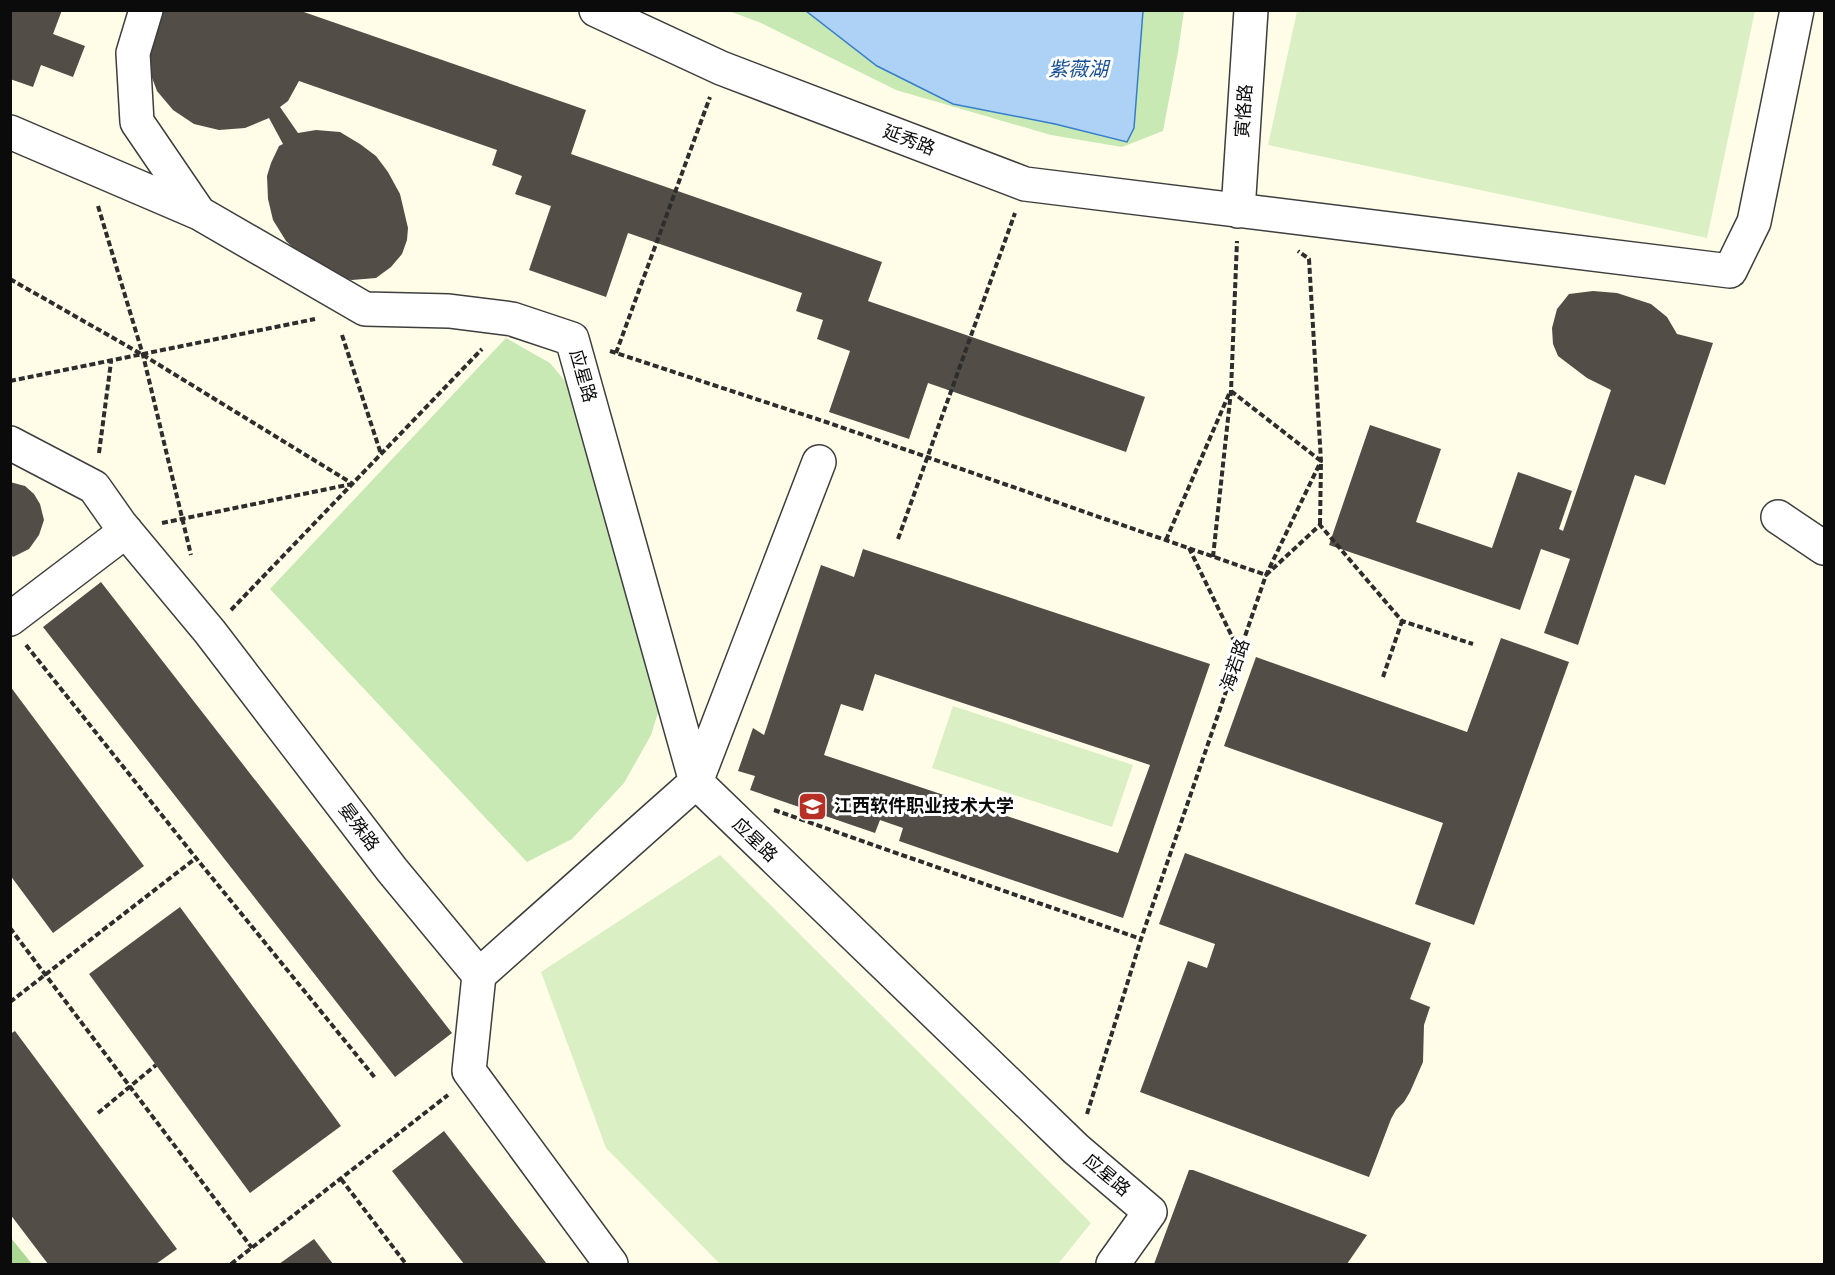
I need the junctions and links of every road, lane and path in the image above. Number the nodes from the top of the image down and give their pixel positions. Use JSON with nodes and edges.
{"nodes":[{"id":1,"x":146,"y":10,"type":"edge"},
{"id":2,"x":596,"y":10,"type":"edge"},
{"id":3,"x":1251,"y":10,"type":"edge"},
{"id":4,"x":1797,"y":10,"type":"edge"},
{"id":5,"x":721,"y":68,"type":"junction"},
{"id":6,"x":10,"y":132,"type":"edge"},
{"id":7,"x":85,"y":164,"type":"junction"},
{"id":8,"x":1025,"y":184,"type":"junction"},
{"id":9,"x":1238,"y":211,"type":"junction"},
{"id":10,"x":199,"y":213,"type":"junction"},
{"id":11,"x":1291,"y":247,"type":"dead end"},
{"id":12,"x":10,"y":279,"type":"edge"},
{"id":13,"x":350,"y":312,"type":"junction"},
{"id":14,"x":512,"y":319,"type":"junction"},
{"id":15,"x":572,"y":339,"type":"junction"},
{"id":16,"x":616,"y":353,"type":"junction"},
{"id":17,"x":143,"y":355,"type":"junction"},
{"id":18,"x":111,"y":362,"type":"junction"},
{"id":19,"x":10,"y":381,"type":"edge"},
{"id":20,"x":1231,"y":391,"type":"junction"},
{"id":21,"x":10,"y":443,"type":"edge"},
{"id":22,"x":381,"y":454,"type":"junction"},
{"id":23,"x":927,"y":457,"type":"junction"},
{"id":24,"x":819,"y":462,"type":"dead end"},
{"id":25,"x":1321,"y":462,"type":"junction"},
{"id":26,"x":352,"y":483,"type":"junction"},
{"id":27,"x":94,"y":487,"type":"junction"},
{"id":28,"x":1778,"y":517,"type":"dead end"},
{"id":29,"x":182,"y":518,"type":"junction"},
{"id":30,"x":1320,"y":525,"type":"junction"},
{"id":31,"x":126,"y":531,"type":"junction"},
{"id":32,"x":898,"y":538,"type":"dead end"},
{"id":33,"x":1166,"y":540,"type":"junction"},
{"id":34,"x":1189,"y":548,"type":"junction"},
{"id":35,"x":1824,"y":548,"type":"edge"},
{"id":36,"x":1213,"y":557,"type":"junction"},
{"id":37,"x":193,"y":564,"type":"dead end"},
{"id":38,"x":1266,"y":574,"type":"junction"},
{"id":39,"x":1402,"y":621,"type":"junction"},
{"id":40,"x":18,"y":631,"type":"edge"},
{"id":41,"x":210,"y":632,"type":"junction"},
{"id":42,"x":1473,"y":644,"type":"dead end"},
{"id":43,"x":1239,"y":652,"type":"junction"},
{"id":44,"x":1383,"y":677,"type":"dead end"},
{"id":45,"x":696,"y":782,"type":"junction"},
{"id":46,"x":774,"y":810,"type":"dead end"},
{"id":47,"x":196,"y":858,"type":"junction"},
{"id":48,"x":10,"y":928,"type":"edge"},
{"id":49,"x":1141,"y":939,"type":"junction"},
{"id":50,"x":46,"y":975,"type":"junction"},
{"id":51,"x":479,"y":975,"type":"junction"},
{"id":52,"x":10,"y":1002,"type":"edge"},
{"id":53,"x":156,"y":1065,"type":"dead end"},
{"id":54,"x":472,"y":1076,"type":"junction"},
{"id":55,"x":376,"y":1079,"type":"dead end"},
{"id":56,"x":130,"y":1087,"type":"junction"},
{"id":57,"x":98,"y":1113,"type":"dead end"},
{"id":58,"x":1076,"y":1149,"type":"junction"},
{"id":59,"x":341,"y":1179,"type":"junction"},
{"id":60,"x":252,"y":1248,"type":"junction"},
{"id":61,"x":231,"y":1264,"type":"edge"},
{"id":62,"x":406,"y":1264,"type":"edge"},
{"id":63,"x":611,"y":1264,"type":"edge"},
{"id":64,"x":1113,"y":1264,"type":"edge"}],
"edges":[{"from":1,"to":10,"type":"street"},
{"from":2,"to":5,"type":"street","name":"延秀路"},
{"from":3,"to":9,"type":"street","name":"寅恪路"},
{"from":4,"to":9,"type":"street","name":"延秀路"},
{"from":5,"to":8,"type":"street","name":"延秀路"},
{"from":5,"to":16,"type":"path"},
{"from":6,"to":7,"type":"street"},
{"from":7,"to":10,"type":"street"},
{"from":7,"to":17,"type":"path"},
{"from":8,"to":9,"type":"street","name":"延秀路"},
{"from":8,"to":23,"type":"path"},
{"from":9,"to":20,"type":"path"},
{"from":10,"to":13,"type":"street"},
{"from":11,"to":25,"type":"path","name":"海若路"},
{"from":12,"to":17,"type":"path"},
{"from":13,"to":14,"type":"street"},
{"from":13,"to":17,"type":"path"},
{"from":13,"to":22,"type":"path"},
{"from":14,"to":15,"type":"street"},
{"from":14,"to":22,"type":"path"},
{"from":15,"to":16,"type":"path"},
{"from":15,"to":45,"type":"street","name":"应星路"},
{"from":16,"to":23,"type":"path"},
{"from":17,"to":18,"type":"path"},
{"from":17,"to":26,"type":"path"},
{"from":17,"to":29,"type":"path"},
{"from":18,"to":19,"type":"path"},
{"from":18,"to":27,"type":"path"},
{"from":20,"to":25,"type":"path"},
{"from":20,"to":33,"type":"path"},
{"from":20,"to":36,"type":"path"},
{"from":21,"to":27,"type":"street","name":"晏殊路"},
{"from":22,"to":26,"type":"path"},
{"from":23,"to":32,"type":"path"},
{"from":23,"to":33,"type":"path"},
{"from":24,"to":45,"type":"street"},
{"from":25,"to":30,"type":"path"},
{"from":25,"to":38,"type":"path","name":"海若路"},
{"from":26,"to":29,"type":"path"},
{"from":26,"to":41,"type":"path"},
{"from":27,"to":31,"type":"street","name":"晏殊路"},
{"from":28,"to":35,"type":"street"},
{"from":29,"to":31,"type":"path"},
{"from":29,"to":37,"type":"path"},
{"from":30,"to":38,"type":"path"},
{"from":30,"to":39,"type":"path"},
{"from":31,"to":40,"type":"street"},
{"from":31,"to":41,"type":"street","name":"晏殊路"},
{"from":33,"to":34,"type":"path"},
{"from":34,"to":36,"type":"path"},
{"from":34,"to":43,"type":"path"},
{"from":36,"to":38,"type":"path"},
{"from":38,"to":43,"type":"path","name":"海若路"},
{"from":39,"to":42,"type":"path"},
{"from":39,"to":44,"type":"path"},
{"from":40,"to":47,"type":"path"},
{"from":41,"to":51,"type":"street","name":"晏殊路"},
{"from":43,"to":49,"type":"path","name":"海若路"},
{"from":45,"to":51,"type":"street"},
{"from":45,"to":58,"type":"street","name":"应星路"},
{"from":46,"to":49,"type":"path"},
{"from":47,"to":50,"type":"path"},
{"from":47,"to":55,"type":"path"},
{"from":48,"to":50,"type":"path"},
{"from":49,"to":58,"type":"path","name":"海若路"},
{"from":50,"to":52,"type":"path"},
{"from":50,"to":56,"type":"path"},
{"from":51,"to":54,"type":"street"},
{"from":53,"to":56,"type":"path"},
{"from":54,"to":59,"type":"path"},
{"from":54,"to":63,"type":"street"},
{"from":56,"to":57,"type":"path"},
{"from":56,"to":60,"type":"path"},
{"from":58,"to":64,"type":"street","name":"应星路"},
{"from":59,"to":60,"type":"path"},
{"from":59,"to":62,"type":"path"},
{"from":60,"to":61,"type":"path"}]}
